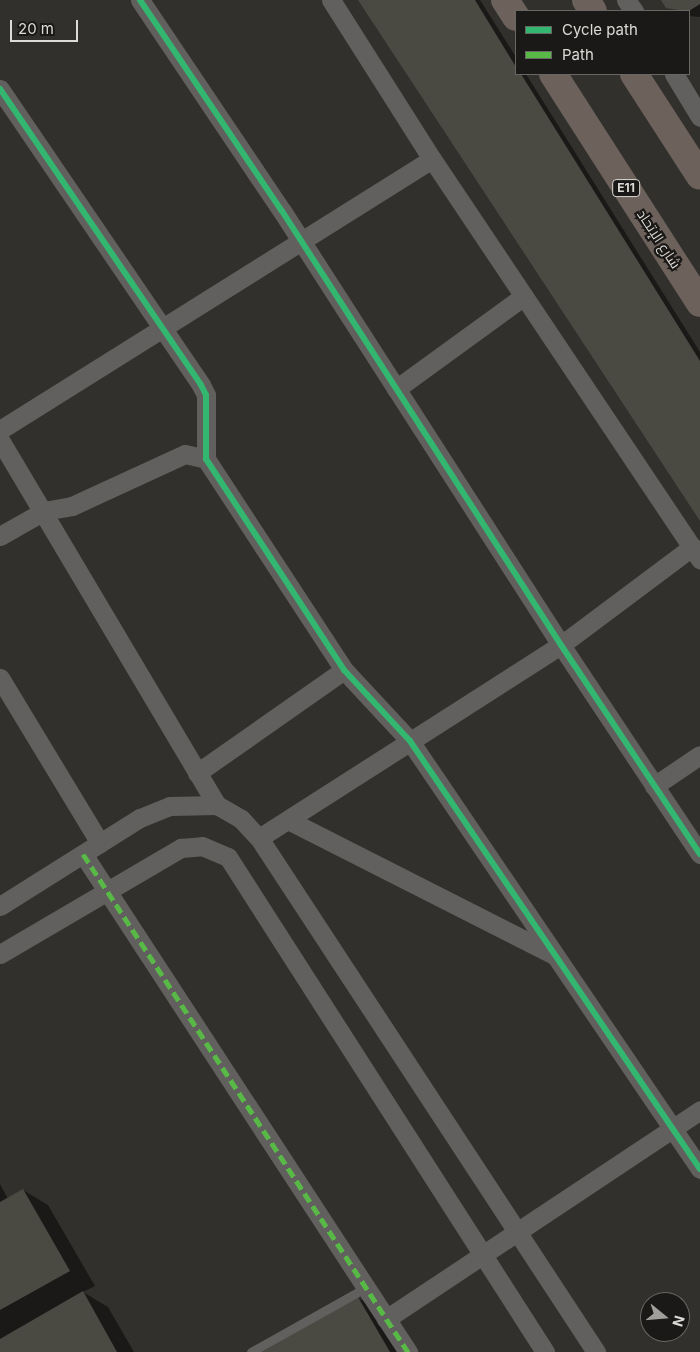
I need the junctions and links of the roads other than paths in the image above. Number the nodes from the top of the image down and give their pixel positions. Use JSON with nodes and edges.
{"nodes":[{"id":1,"x":140,"y":0,"type":"edge"},
{"id":2,"x":331,"y":0,"type":"edge"},
{"id":3,"x":505,"y":0,"type":"edge"},
{"id":4,"x":515,"y":15,"type":"edge"},
{"id":5,"x":553,"y":75,"type":"edge"},
{"id":6,"x":635,"y":75,"type":"edge"},
{"id":7,"x":675,"y":75,"type":"edge"},
{"id":8,"x":0,"y":89,"type":"edge"},
{"id":9,"x":700,"y":117,"type":"edge"},
{"id":10,"x":432,"y":159,"type":"junction"},
{"id":11,"x":700,"y":176,"type":"edge"},
{"id":12,"x":301,"y":242,"type":"junction"},
{"id":13,"x":524,"y":296,"type":"junction"},
{"id":14,"x":700,"y":303,"type":"edge"},
{"id":15,"x":162,"y":329,"type":"junction"},
{"id":16,"x":396,"y":389,"type":"junction"},
{"id":17,"x":0,"y":430,"type":"edge"},
{"id":18,"x":0,"y":440,"type":"edge"},
{"id":19,"x":206,"y":460,"type":"junction"},
{"id":20,"x":44,"y":511,"type":"junction"},
{"id":21,"x":0,"y":536,"type":"edge"},
{"id":22,"x":696,"y":554,"type":"edge"},
{"id":23,"x":561,"y":645,"type":"junction"},
{"id":24,"x":344,"y":670,"type":"junction"},
{"id":25,"x":0,"y":678,"type":"edge"},
{"id":26,"x":410,"y":741,"type":"junction"},
{"id":27,"x":700,"y":755,"type":"edge"},
{"id":28,"x":198,"y":773,"type":"junction"},
{"id":29,"x":654,"y":786,"type":"junction"},
{"id":30,"x":217,"y":805,"type":"junction"},
{"id":31,"x":288,"y":820,"type":"junction"},
{"id":32,"x":259,"y":838,"type":"junction"},
{"id":33,"x":100,"y":843,"type":"junction"},
{"id":34,"x":83,"y":854,"type":"junction"},
{"id":35,"x":700,"y":854,"type":"edge"},
{"id":36,"x":106,"y":892,"type":"junction"},
{"id":37,"x":0,"y":906,"type":"edge"},
{"id":38,"x":0,"y":954,"type":"edge"},
{"id":39,"x":555,"y":956,"type":"junction"},
{"id":40,"x":700,"y":1110,"type":"edge"},
{"id":41,"x":672,"y":1128,"type":"junction"},
{"id":42,"x":700,"y":1169,"type":"edge"},
{"id":43,"x":515,"y":1232,"type":"junction"},
{"id":44,"x":482,"y":1257,"type":"junction"},
{"id":45,"x":366,"y":1288,"type":"junction"},
{"id":46,"x":386,"y":1319,"type":"junction"},
{"id":47,"x":251,"y":1352,"type":"edge"},
{"id":48,"x":408,"y":1352,"type":"edge"},
{"id":49,"x":545,"y":1352,"type":"edge"},
{"id":50,"x":596,"y":1352,"type":"edge"}],
"edges":[{"from":1,"to":12,"type":"street"},
{"from":2,"to":10,"type":"street"},
{"from":3,"to":4,"type":"main road"},
{"from":5,"to":14,"type":"main road","name":"شارع الإتحاد","number":"E11"},
{"from":6,"to":11,"type":"main road"},
{"from":7,"to":9,"type":"street"},
{"from":8,"to":15,"type":"street"},
{"from":10,"to":12,"type":"street"},
{"from":10,"to":13,"type":"street"},
{"from":12,"to":15,"type":"street"},
{"from":12,"to":16,"type":"street"},
{"from":13,"to":16,"type":"street"},
{"from":13,"to":22,"type":"street"},
{"from":15,"to":17,"type":"street"},
{"from":15,"to":19,"type":"street"},
{"from":16,"to":23,"type":"street"},
{"from":18,"to":20,"type":"street"},
{"from":19,"to":20,"type":"street"},
{"from":19,"to":24,"type":"street"},
{"from":20,"to":21,"type":"street"},
{"from":20,"to":28,"type":"street"},
{"from":22,"to":23,"type":"street"},
{"from":23,"to":26,"type":"street"},
{"from":23,"to":29,"type":"street"},
{"from":24,"to":26,"type":"street"},
{"from":24,"to":28,"type":"street"},
{"from":25,"to":33,"type":"street"},
{"from":26,"to":31,"type":"street"},
{"from":26,"to":39,"type":"street"},
{"from":27,"to":29,"type":"street"},
{"from":28,"to":30,"type":"street"},
{"from":29,"to":35,"type":"street"},
{"from":30,"to":32,"type":"street"},
{"from":30,"to":33,"type":"street"},
{"from":31,"to":32,"type":"street"},
{"from":31,"to":39,"type":"street"},
{"from":32,"to":43,"type":"street"},
{"from":33,"to":34,"type":"street"},
{"from":34,"to":36,"type":"street"},
{"from":34,"to":37,"type":"street"},
{"from":36,"to":38,"type":"street"},
{"from":36,"to":44,"type":"street"},
{"from":36,"to":45,"type":"street"},
{"from":39,"to":41,"type":"street"},
{"from":40,"to":41,"type":"street"},
{"from":41,"to":42,"type":"street"},
{"from":41,"to":43,"type":"street"},
{"from":43,"to":44,"type":"street"},
{"from":43,"to":50,"type":"street"},
{"from":44,"to":46,"type":"street"},
{"from":44,"to":49,"type":"street"},
{"from":45,"to":46,"type":"street"},
{"from":45,"to":47,"type":"lane"},
{"from":46,"to":48,"type":"street"}]}
